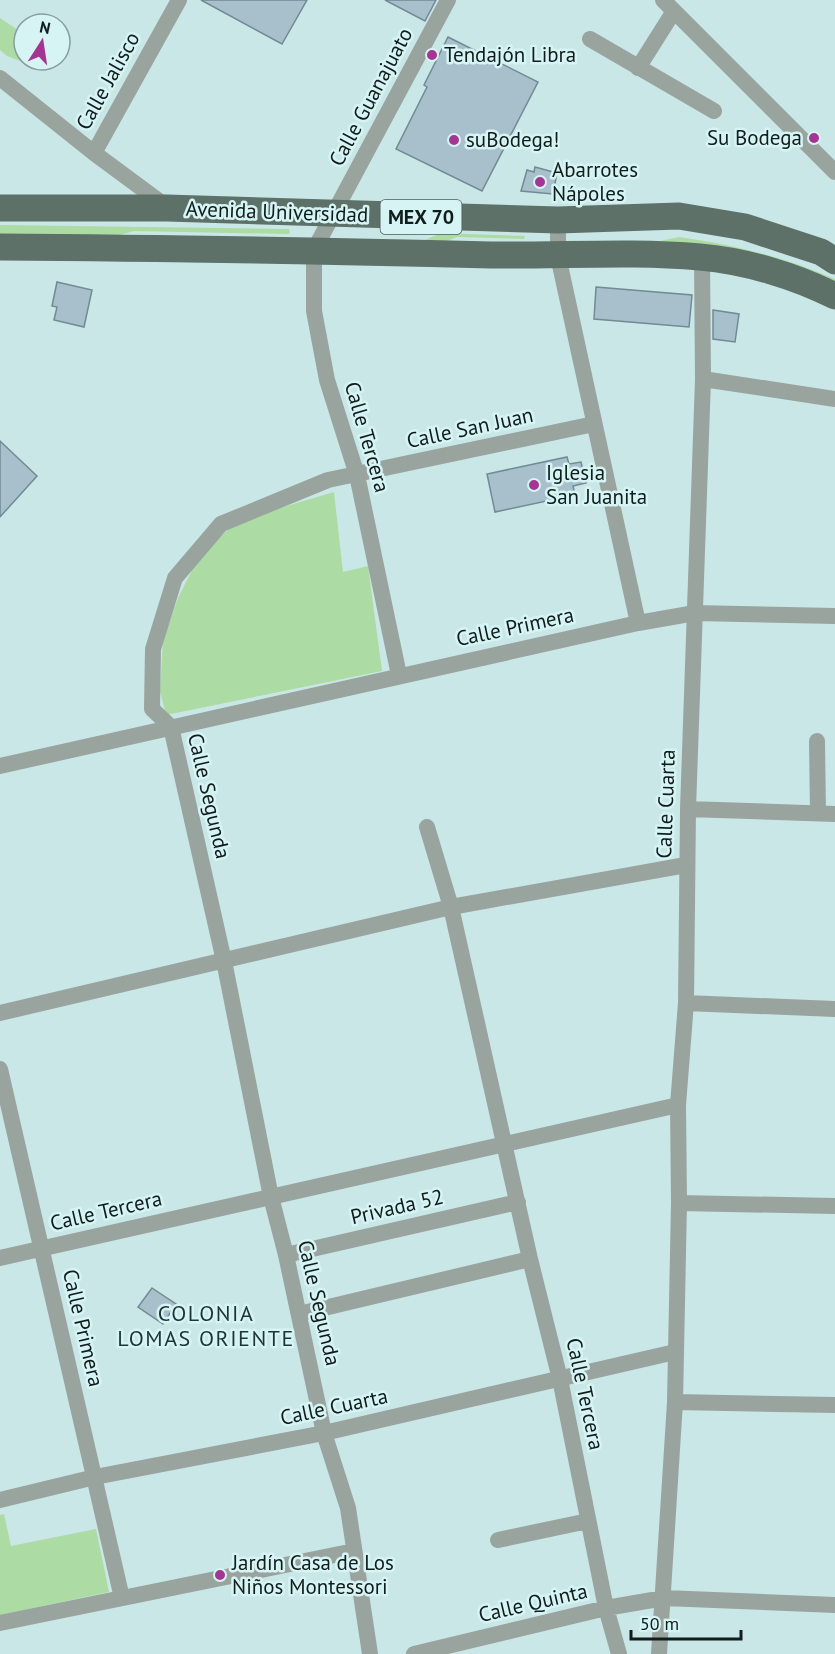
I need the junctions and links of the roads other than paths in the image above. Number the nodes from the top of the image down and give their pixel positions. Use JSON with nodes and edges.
{"nodes":[{"id":1,"x":179,"y":0,"type":"edge"},
{"id":2,"x":448,"y":0,"type":"edge"},
{"id":3,"x":669,"y":6,"type":"edge"},
{"id":4,"x":590,"y":39,"type":"dead end"},
{"id":5,"x":638,"y":68,"type":"junction"},
{"id":6,"x":0,"y":78,"type":"edge"},
{"id":7,"x":714,"y":111,"type":"dead end"},
{"id":8,"x":94,"y":153,"type":"junction"},
{"id":9,"x":835,"y":172,"type":"edge"},
{"id":10,"x":0,"y":208,"type":"edge"},
{"id":11,"x":167,"y":208,"type":"junction"},
{"id":12,"x":334,"y":214,"type":"junction"},
{"id":13,"x":558,"y":220,"type":"junction"},
{"id":14,"x":0,"y":246,"type":"edge"},
{"id":15,"x":314,"y":250,"type":"junction"},
{"id":16,"x":558,"y":256,"type":"junction"},
{"id":17,"x":702,"y":257,"type":"junction"},
{"id":18,"x":835,"y":261,"type":"edge"},
{"id":19,"x":835,"y":296,"type":"edge"},
{"id":20,"x":703,"y":379,"type":"junction"},
{"id":21,"x":835,"y":399,"type":"edge"},
{"id":22,"x":594,"y":424,"type":"junction"},
{"id":23,"x":357,"y":475,"type":"junction"},
{"id":24,"x":695,"y":613,"type":"junction"},
{"id":25,"x":835,"y":616,"type":"edge"},
{"id":26,"x":638,"y":623,"type":"junction"},
{"id":27,"x":399,"y":675,"type":"junction"},
{"id":28,"x":171,"y":727,"type":"junction"},
{"id":29,"x":817,"y":741,"type":"dead end"},
{"id":30,"x":0,"y":766,"type":"edge"},
{"id":31,"x":688,"y":809,"type":"junction"},
{"id":32,"x":827,"y":813,"type":"edge"},
{"id":33,"x":427,"y":826,"type":"dead end"},
{"id":34,"x":686,"y":865,"type":"junction"},
{"id":35,"x":451,"y":907,"type":"junction"},
{"id":36,"x":224,"y":961,"type":"junction"},
{"id":37,"x":686,"y":1002,"type":"junction"},
{"id":38,"x":835,"y":1009,"type":"edge"},
{"id":39,"x":0,"y":1012,"type":"edge"},
{"id":40,"x":0,"y":1069,"type":"edge"},
{"id":41,"x":678,"y":1105,"type":"junction"},
{"id":42,"x":504,"y":1144,"type":"junction"},
{"id":43,"x":271,"y":1197,"type":"junction"},
{"id":44,"x":518,"y":1202,"type":"junction"},
{"id":45,"x":679,"y":1203,"type":"junction"},
{"id":46,"x":835,"y":1206,"type":"edge"},
{"id":47,"x":42,"y":1248,"type":"junction"},
{"id":48,"x":286,"y":1255,"type":"junction"},
{"id":49,"x":0,"y":1258,"type":"edge"},
{"id":50,"x":530,"y":1259,"type":"junction"},
{"id":51,"x":299,"y":1314,"type":"junction"},
{"id":52,"x":675,"y":1352,"type":"junction"},
{"id":53,"x":560,"y":1379,"type":"junction"},
{"id":54,"x":675,"y":1402,"type":"junction"},
{"id":55,"x":835,"y":1405,"type":"edge"},
{"id":56,"x":324,"y":1433,"type":"junction"},
{"id":57,"x":95,"y":1477,"type":"junction"},
{"id":58,"x":0,"y":1500,"type":"edge"},
{"id":59,"x":588,"y":1521,"type":"junction"},
{"id":60,"x":498,"y":1540,"type":"dead end"},
{"id":61,"x":354,"y":1551,"type":"junction"},
{"id":62,"x":122,"y":1598,"type":"junction"},
{"id":63,"x":664,"y":1598,"type":"junction"},
{"id":64,"x":835,"y":1605,"type":"edge"},
{"id":65,"x":606,"y":1608,"type":"junction"},
{"id":66,"x":0,"y":1623,"type":"edge"},
{"id":67,"x":370,"y":1654,"type":"edge"},
{"id":68,"x":414,"y":1654,"type":"edge"},
{"id":69,"x":619,"y":1654,"type":"edge"},
{"id":70,"x":659,"y":1654,"type":"edge"}],
"edges":[{"from":1,"to":8,"type":"street","name":"Calle Jalisco"},
{"from":2,"to":12,"type":"street","name":"Calle Guanajuato"},
{"from":3,"to":5,"type":"street"},
{"from":3,"to":9,"type":"street"},
{"from":4,"to":5,"type":"street"},
{"from":5,"to":7,"type":"street"},
{"from":6,"to":8,"type":"street"},
{"from":8,"to":11,"type":"street"},
{"from":10,"to":11,"type":"main road","name":"Avenida Universidad","number":"MEX 70"},
{"from":11,"to":12,"type":"main road","name":"Avenida Universidad","number":"MEX 70"},
{"from":12,"to":13,"type":"main road","name":"Avenida Universidad","number":"MEX 70"},
{"from":12,"to":15,"type":"street","name":"Calle Tercera"},
{"from":13,"to":16,"type":"street"},
{"from":13,"to":18,"type":"main road","name":"Avenida Universidad","number":"MEX 70"},
{"from":14,"to":15,"type":"main road","name":"Avenida Universidad","number":"MEX 70"},
{"from":15,"to":16,"type":"main road","name":"Avenida Universidad","number":"MEX 70"},
{"from":15,"to":23,"type":"street","name":"Calle Tercera"},
{"from":16,"to":17,"type":"main road","name":"Avenida Universidad","number":"MEX 70"},
{"from":16,"to":22,"type":"street"},
{"from":17,"to":19,"type":"main road","name":"Avenida Universidad","number":"MEX 70"},
{"from":17,"to":20,"type":"street","name":"Calle Cuarta"},
{"from":20,"to":21,"type":"street"},
{"from":20,"to":24,"type":"street","name":"Calle Cuarta"},
{"from":22,"to":23,"type":"street","name":"Calle San Juan"},
{"from":22,"to":26,"type":"street"},
{"from":23,"to":27,"type":"street","name":"Calle Tercera"},
{"from":23,"to":28,"type":"street","name":"Calle Segunda"},
{"from":24,"to":25,"type":"street","name":"Calle Primera"},
{"from":24,"to":26,"type":"street","name":"Calle Primera"},
{"from":24,"to":31,"type":"street","name":"Calle Cuarta"},
{"from":26,"to":27,"type":"street","name":"Calle Primera"},
{"from":27,"to":28,"type":"street","name":"Calle Primera"},
{"from":28,"to":30,"type":"street","name":"Calle Primera"},
{"from":28,"to":36,"type":"street","name":"Calle Segunda"},
{"from":29,"to":32,"type":"street"},
{"from":31,"to":32,"type":"street"},
{"from":31,"to":34,"type":"street","name":"Calle Cuarta"},
{"from":33,"to":35,"type":"street","name":"Calle Tercera"},
{"from":34,"to":35,"type":"street"},
{"from":34,"to":37,"type":"street","name":"Calle Cuarta"},
{"from":35,"to":36,"type":"street"},
{"from":35,"to":42,"type":"street","name":"Calle Tercera"},
{"from":36,"to":39,"type":"street"},
{"from":36,"to":43,"type":"street","name":"Calle Segunda"},
{"from":37,"to":38,"type":"street"},
{"from":37,"to":41,"type":"street","name":"Calle Cuarta"},
{"from":40,"to":47,"type":"street","name":"Calle Primera"},
{"from":41,"to":42,"type":"street","name":"Calle Tercera"},
{"from":41,"to":45,"type":"street","name":"Calle Cuarta"},
{"from":42,"to":43,"type":"street","name":"Calle Tercera"},
{"from":42,"to":44,"type":"street","name":"Calle Tercera"},
{"from":43,"to":47,"type":"street","name":"Calle Tercera"},
{"from":43,"to":48,"type":"street","name":"Calle Segunda"},
{"from":44,"to":48,"type":"street","name":"Privada 52"},
{"from":44,"to":50,"type":"street","name":"Calle Tercera"},
{"from":45,"to":46,"type":"street"},
{"from":45,"to":52,"type":"street","name":"Calle Cuarta"},
{"from":47,"to":49,"type":"street","name":"Calle Tercera"},
{"from":47,"to":57,"type":"street","name":"Calle Primera"},
{"from":48,"to":51,"type":"street","name":"Calle Segunda"},
{"from":50,"to":51,"type":"street"},
{"from":50,"to":53,"type":"street","name":"Calle Tercera"},
{"from":51,"to":56,"type":"street","name":"Calle Segunda"},
{"from":52,"to":53,"type":"street","name":"Calle Cuarta"},
{"from":52,"to":54,"type":"street","name":"Calle Cuarta"},
{"from":53,"to":56,"type":"street","name":"Calle Cuarta"},
{"from":53,"to":59,"type":"street","name":"Calle Tercera"},
{"from":54,"to":55,"type":"street"},
{"from":54,"to":63,"type":"street","name":"Calle Cuarta"},
{"from":56,"to":57,"type":"street","name":"Calle Cuarta"},
{"from":56,"to":61,"type":"street","name":"Calle Segunda"},
{"from":57,"to":58,"type":"street","name":"Calle Cuarta"},
{"from":57,"to":62,"type":"street","name":"Calle Primera"},
{"from":59,"to":60,"type":"street"},
{"from":59,"to":65,"type":"street","name":"Calle Tercera"},
{"from":61,"to":62,"type":"street"},
{"from":61,"to":67,"type":"street","name":"Calle Segunda"},
{"from":62,"to":66,"type":"street"},
{"from":63,"to":64,"type":"street","name":"Calle Quinta"},
{"from":63,"to":65,"type":"street","name":"Calle Quinta"},
{"from":63,"to":70,"type":"street","name":"Calle Cuarta"},
{"from":65,"to":68,"type":"street","name":"Calle Quinta"},
{"from":65,"to":69,"type":"street","name":"Calle Tercera"}]}
